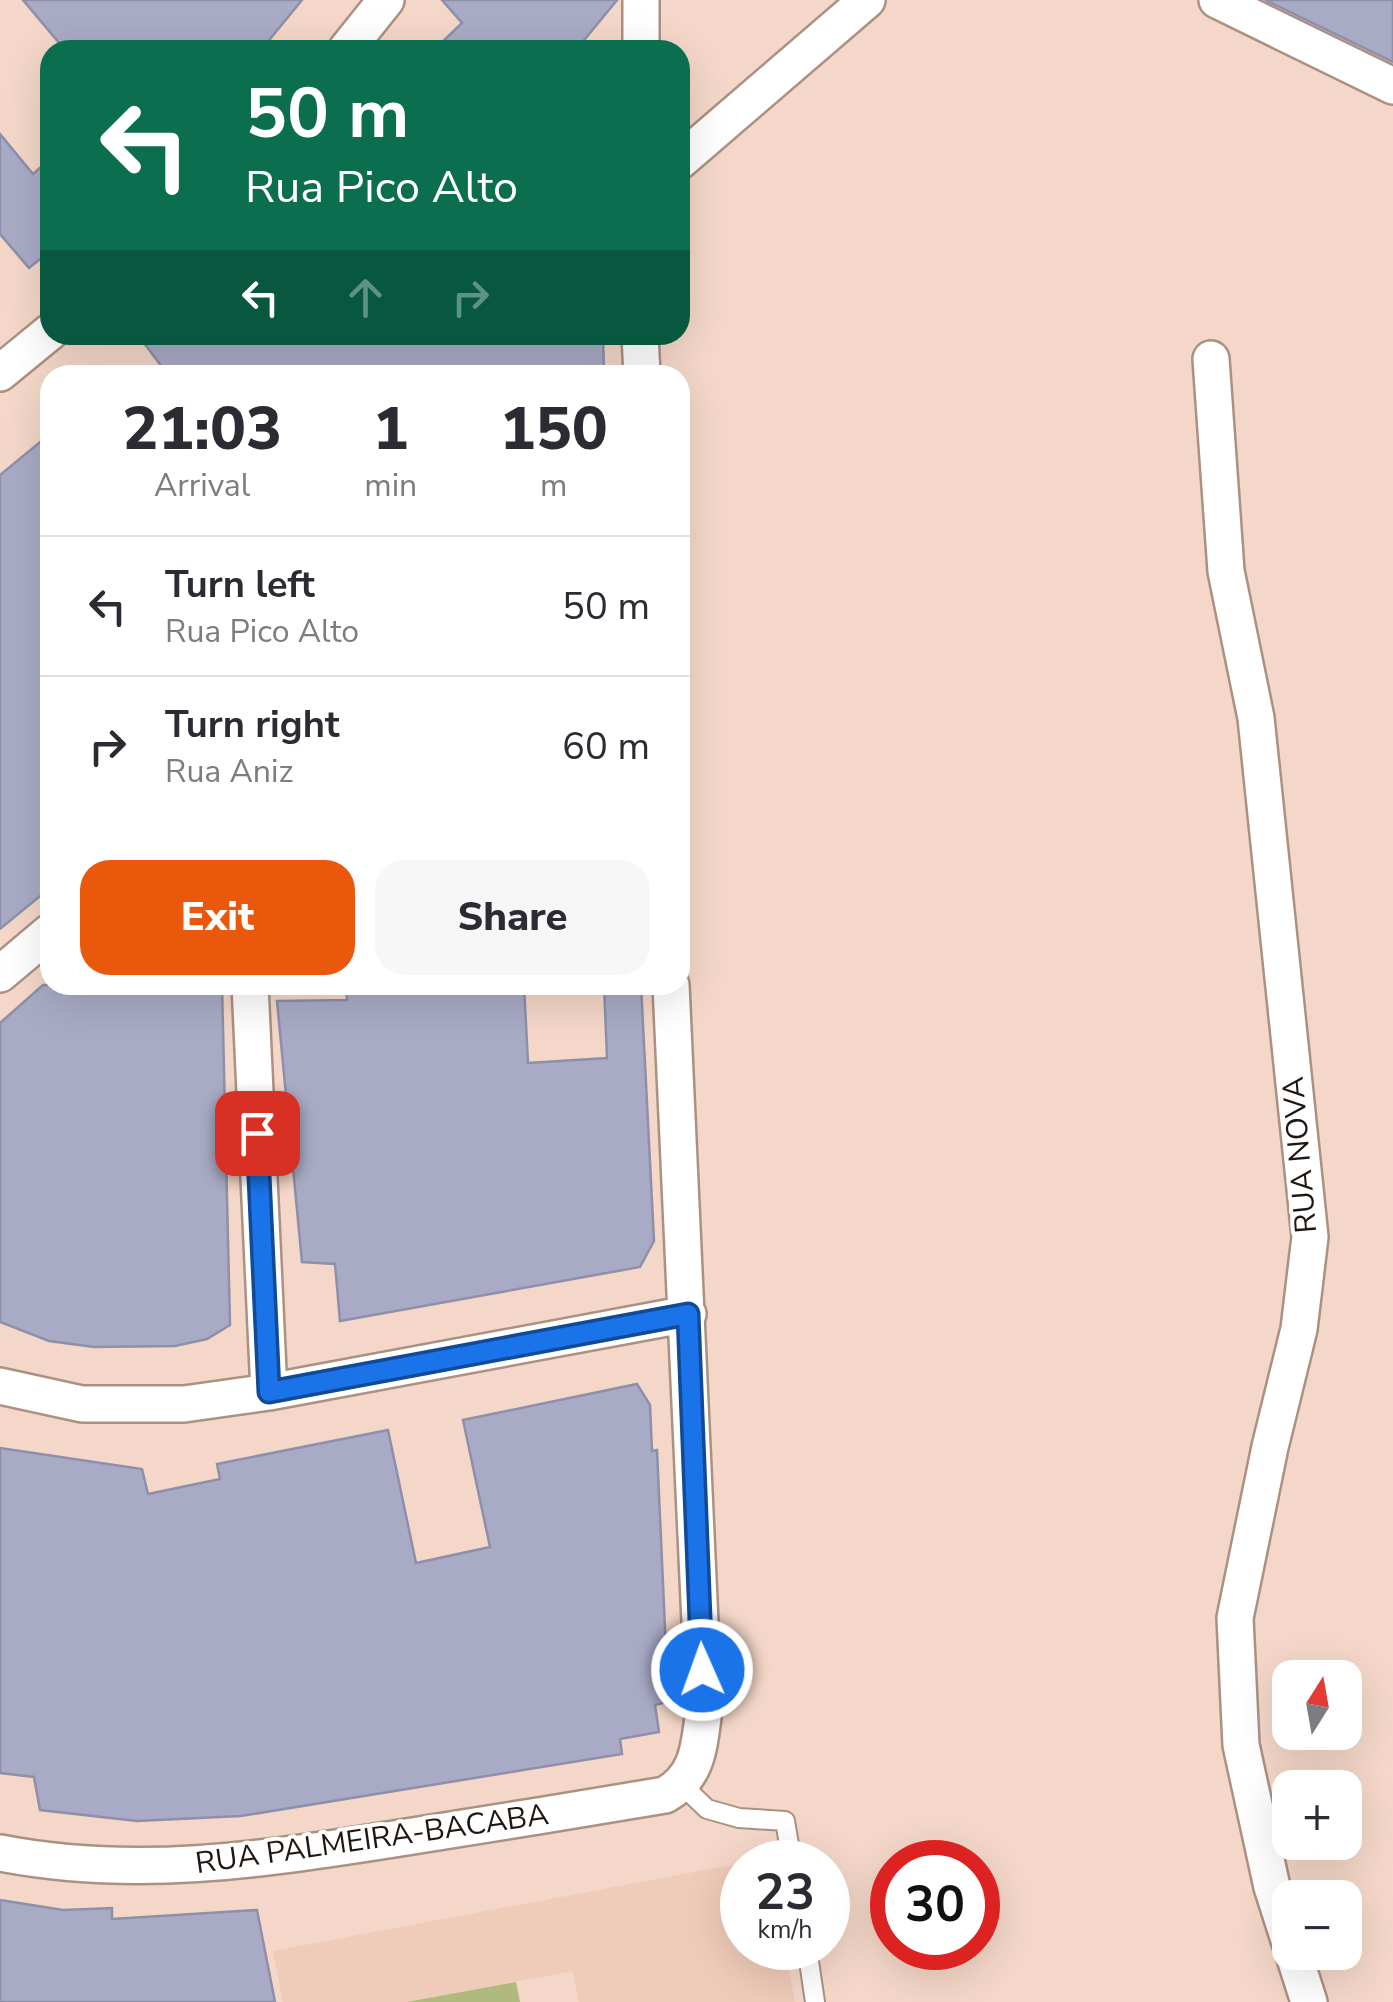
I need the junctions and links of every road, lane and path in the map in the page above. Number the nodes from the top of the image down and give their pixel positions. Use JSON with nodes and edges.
{"nodes":[{"id":1,"x":386,"y":0,"type":"edge"},
{"id":2,"x":641,"y":0,"type":"edge"},
{"id":3,"x":868,"y":0,"type":"edge"},
{"id":4,"x":1217,"y":0,"type":"edge"},
{"id":5,"x":354,"y":40,"type":"edge"},
{"id":6,"x":641,"y":40,"type":"edge"},
{"id":7,"x":1393,"y":86,"type":"edge"},
{"id":8,"x":690,"y":152,"type":"edge"},
{"id":9,"x":40,"y":340,"type":"edge"},
{"id":10,"x":1211,"y":359,"type":"dead end"},
{"id":11,"x":0,"y":373,"type":"edge"},
{"id":12,"x":40,"y":940,"type":"edge"},
{"id":13,"x":0,"y":974,"type":"edge"},
{"id":14,"x":250,"y":995,"type":"edge"},
{"id":15,"x":672,"y":995,"type":"edge"},
{"id":16,"x":688,"y":1314,"type":"junction"},
{"id":17,"x":0,"y":1386,"type":"edge"},
{"id":18,"x":269,"y":1392,"type":"junction"},
{"id":19,"x":682,"y":1786,"type":"junction"},
{"id":20,"x":788,"y":1840,"type":"edge"},
{"id":21,"x":0,"y":1853,"type":"edge"},
{"id":22,"x":1272,"y":1887,"type":"edge"},
{"id":23,"x":810,"y":1970,"type":"edge"},
{"id":24,"x":1299,"y":1970,"type":"edge"},
{"id":25,"x":815,"y":2002,"type":"edge"},
{"id":26,"x":1309,"y":2002,"type":"edge"}],
"edges":[{"from":1,"to":5,"type":"street"},
{"from":2,"to":6,"type":"street"},
{"from":3,"to":8,"type":"street"},
{"from":4,"to":7,"type":"street"},
{"from":9,"to":11,"type":"street"},
{"from":10,"to":22,"type":"street","name":"RUA NOVA"},
{"from":12,"to":13,"type":"street"},
{"from":14,"to":18,"type":"street"},
{"from":15,"to":16,"type":"street"},
{"from":16,"to":18,"type":"street"},
{"from":16,"to":19,"type":"street"},
{"from":17,"to":18,"type":"street"},
{"from":19,"to":20,"type":"lane"},
{"from":19,"to":21,"type":"street","name":"RUA PALMEIRA-BACABA"},
{"from":23,"to":25,"type":"lane"},
{"from":24,"to":26,"type":"street"}]}
